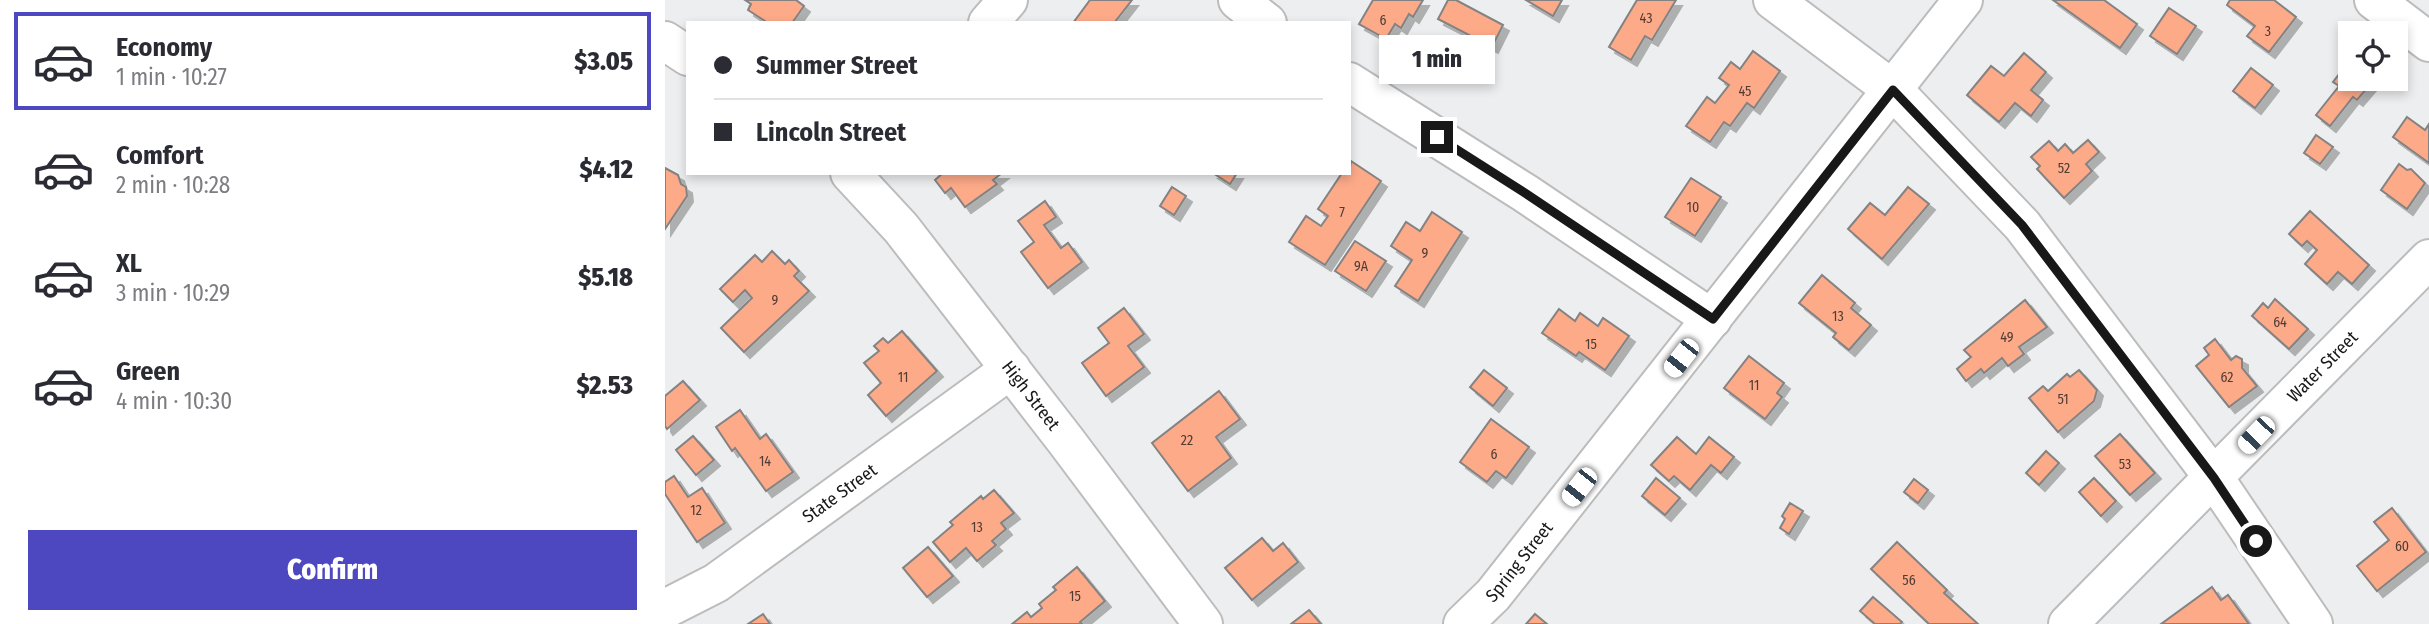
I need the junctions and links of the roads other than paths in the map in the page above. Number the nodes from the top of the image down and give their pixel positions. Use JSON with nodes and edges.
{"nodes":[{"id":1,"x":1008,"y":0,"type":"edge"},
{"id":2,"x":1238,"y":0,"type":"edge"},
{"id":3,"x":1773,"y":0,"type":"edge"},
{"id":4,"x":1963,"y":0,"type":"edge"},
{"id":5,"x":2377,"y":1,"type":"edge"},
{"id":6,"x":990,"y":21,"type":"edge"},
{"id":7,"x":1264,"y":21,"type":"edge"},
{"id":8,"x":665,"y":41,"type":"edge"},
{"id":9,"x":2429,"y":42,"type":"edge"},
{"id":10,"x":686,"y":55,"type":"edge"},
{"id":11,"x":1351,"y":83,"type":"edge"},
{"id":12,"x":1893,"y":90,"type":"junction"},
{"id":13,"x":855,"y":175,"type":"edge"},
{"id":14,"x":2429,"y":259,"type":"edge"},
{"id":15,"x":1713,"y":319,"type":"junction"},
{"id":16,"x":1011,"y":369,"type":"junction"},
{"id":17,"x":2214,"y":478,"type":"junction"},
{"id":18,"x":665,"y":609,"type":"edge"},
{"id":19,"x":665,"y":620,"type":"edge"},
{"id":20,"x":668,"y":624,"type":"edge"},
{"id":21,"x":1203,"y":624,"type":"edge"},
{"id":22,"x":1463,"y":624,"type":"edge"},
{"id":23,"x":2068,"y":624,"type":"edge"},
{"id":24,"x":2313,"y":624,"type":"edge"}],
"edges":[{"from":1,"to":6,"type":"street"},
{"from":2,"to":7,"type":"street"},
{"from":3,"to":12,"type":"street"},
{"from":4,"to":12,"type":"street","name":"Spring Street"},
{"from":5,"to":9,"type":"street"},
{"from":8,"to":10,"type":"street"},
{"from":11,"to":15,"type":"street"},
{"from":12,"to":15,"type":"street","name":"Spring Street"},
{"from":12,"to":17,"type":"street"},
{"from":13,"to":16,"type":"street","name":"High Street"},
{"from":14,"to":17,"type":"street","name":"Water Street"},
{"from":15,"to":22,"type":"street","name":"Spring Street"},
{"from":16,"to":18,"type":"street","name":"State Street"},
{"from":16,"to":21,"type":"street","name":"High Street"},
{"from":17,"to":23,"type":"street","name":"Water Street"},
{"from":17,"to":24,"type":"street"},
{"from":19,"to":20,"type":"street"}]}
